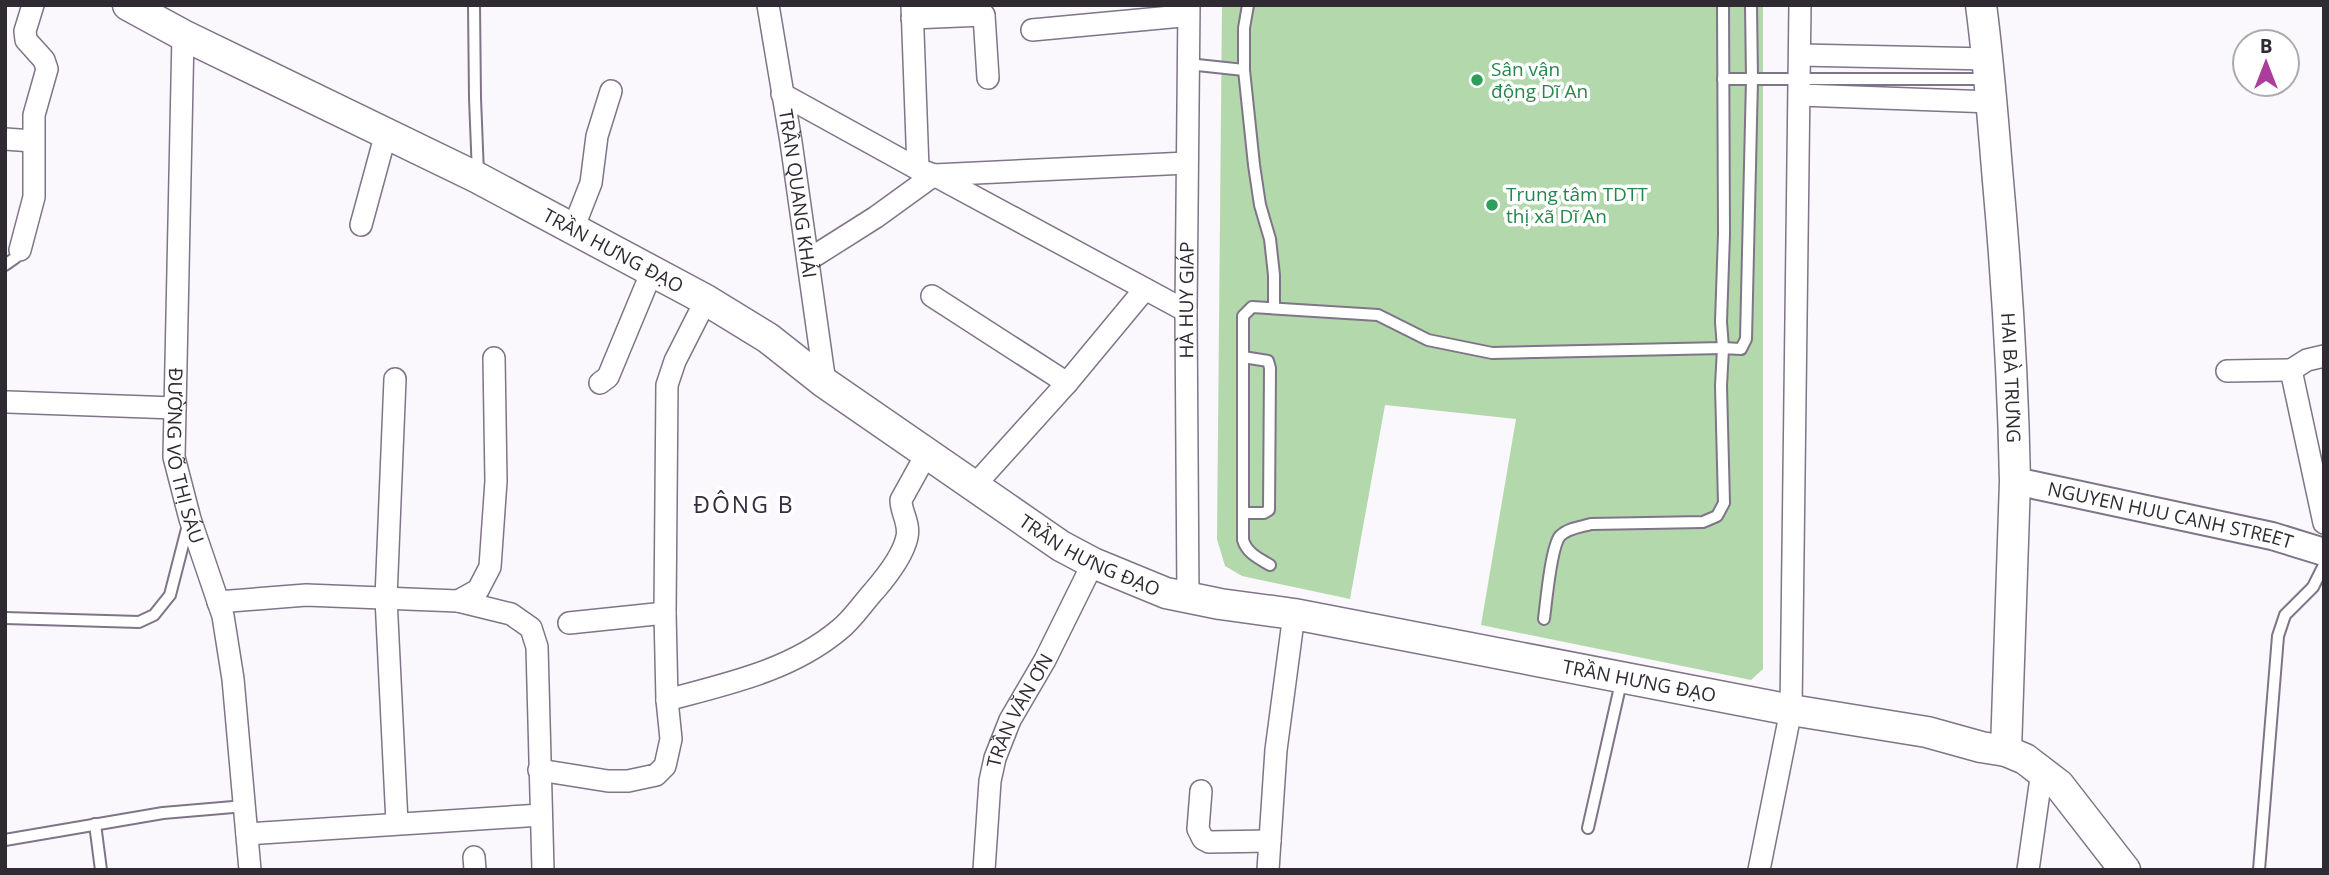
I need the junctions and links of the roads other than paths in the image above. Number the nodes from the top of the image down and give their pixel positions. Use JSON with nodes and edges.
{"nodes":[{"id":1,"x":33,"y":5,"type":"edge"},
{"id":2,"x":128,"y":5,"type":"edge"},
{"id":3,"x":474,"y":5,"type":"edge"},
{"id":4,"x":768,"y":5,"type":"edge"},
{"id":5,"x":1248,"y":5,"type":"edge"},
{"id":6,"x":1723,"y":5,"type":"edge"},
{"id":7,"x":1751,"y":5,"type":"edge"},
{"id":8,"x":1801,"y":5,"type":"edge"},
{"id":9,"x":1981,"y":5,"type":"edge"},
{"id":10,"x":984,"y":10,"type":"edge"},
{"id":11,"x":912,"y":11,"type":"edge"},
{"id":12,"x":1185,"y":15,"type":"edge"},
{"id":13,"x":175,"y":23,"type":"edge"},
{"id":14,"x":1032,"y":30,"type":"dead end"},
{"id":15,"x":1800,"y":55,"type":"junction"},
{"id":16,"x":1188,"y":64,"type":"junction"},
{"id":17,"x":1244,"y":70,"type":"junction"},
{"id":18,"x":988,"y":78,"type":"dead end"},
{"id":19,"x":1723,"y":79,"type":"junction"},
{"id":20,"x":1752,"y":79,"type":"junction"},
{"id":21,"x":1990,"y":80,"type":"junction"},
{"id":22,"x":1800,"y":86,"type":"junction"},
{"id":23,"x":611,"y":91,"type":"dead end"},
{"id":24,"x":782,"y":94,"type":"junction"},
{"id":25,"x":386,"y":133,"type":"junction"},
{"id":26,"x":5,"y":139,"type":"edge"},
{"id":27,"x":33,"y":141,"type":"junction"},
{"id":28,"x":1187,"y":163,"type":"junction"},
{"id":29,"x":926,"y":172,"type":"junction"},
{"id":30,"x":478,"y":178,"type":"junction"},
{"id":31,"x":361,"y":225,"type":"dead end"},
{"id":32,"x":573,"y":229,"type":"junction"},
{"id":33,"x":13,"y":258,"type":"edge"},
{"id":34,"x":807,"y":260,"type":"junction"},
{"id":35,"x":653,"y":271,"type":"junction"},
{"id":36,"x":1145,"y":289,"type":"junction"},
{"id":37,"x":932,"y":296,"type":"dead end"},
{"id":38,"x":706,"y":300,"type":"junction"},
{"id":39,"x":1274,"y":307,"type":"junction"},
{"id":40,"x":1186,"y":312,"type":"junction"},
{"id":41,"x":1723,"y":348,"type":"junction"},
{"id":42,"x":2324,"y":356,"type":"edge"},
{"id":43,"x":1243,"y":357,"type":"junction"},
{"id":44,"x":494,"y":358,"type":"dead end"},
{"id":45,"x":2291,"y":370,"type":"junction"},
{"id":46,"x":2227,"y":371,"type":"dead end"},
{"id":47,"x":395,"y":379,"type":"dead end"},
{"id":48,"x":600,"y":383,"type":"dead end"},
{"id":49,"x":825,"y":383,"type":"junction"},
{"id":50,"x":1067,"y":383,"type":"junction"},
{"id":51,"x":8,"y":402,"type":"dead end"},
{"id":52,"x":175,"y":408,"type":"junction"},
{"id":53,"x":927,"y":453,"type":"junction"},
{"id":54,"x":2015,"y":481,"type":"junction"},
{"id":55,"x":974,"y":486,"type":"junction"},
{"id":56,"x":1243,"y":513,"type":"junction"},
{"id":57,"x":190,"y":519,"type":"junction"},
{"id":58,"x":2324,"y":523,"type":"edge"},
{"id":59,"x":2324,"y":552,"type":"edge"},
{"id":60,"x":1093,"y":563,"type":"junction"},
{"id":61,"x":1270,"y":565,"type":"dead end"},
{"id":62,"x":2324,"y":565,"type":"edge"},
{"id":63,"x":386,"y":598,"type":"junction"},
{"id":64,"x":1188,"y":598,"type":"junction"},
{"id":65,"x":458,"y":601,"type":"junction"},
{"id":66,"x":218,"y":602,"type":"junction"},
{"id":67,"x":665,"y":613,"type":"junction"},
{"id":68,"x":1294,"y":614,"type":"junction"},
{"id":69,"x":5,"y":618,"type":"edge"},
{"id":70,"x":1544,"y":619,"type":"dead end"},
{"id":71,"x":569,"y":623,"type":"dead end"},
{"id":72,"x":1622,"y":677,"type":"junction"},
{"id":73,"x":667,"y":700,"type":"junction"},
{"id":74,"x":1791,"y":710,"type":"junction"},
{"id":75,"x":2006,"y":751,"type":"junction"},
{"id":76,"x":539,"y":770,"type":"junction"},
{"id":77,"x":2042,"y":771,"type":"junction"},
{"id":78,"x":1201,"y":791,"type":"dead end"},
{"id":79,"x":245,"y":806,"type":"junction"},
{"id":80,"x":541,"y":815,"type":"junction"},
{"id":81,"x":397,"y":823,"type":"junction"},
{"id":82,"x":94,"y":824,"type":"junction"},
{"id":83,"x":1587,"y":828,"type":"dead end"},
{"id":84,"x":247,"y":834,"type":"junction"},
{"id":85,"x":5,"y":840,"type":"edge"},
{"id":86,"x":1270,"y":841,"type":"junction"},
{"id":87,"x":102,"y":870,"type":"edge"},
{"id":88,"x":250,"y":870,"type":"edge"},
{"id":89,"x":542,"y":870,"type":"edge"},
{"id":90,"x":984,"y":870,"type":"edge"},
{"id":91,"x":1268,"y":870,"type":"edge"},
{"id":92,"x":1759,"y":870,"type":"edge"},
{"id":93,"x":2028,"y":870,"type":"edge"},
{"id":94,"x":2124,"y":870,"type":"edge"},
{"id":95,"x":2259,"y":870,"type":"edge"}],
"edges":[{"from":1,"to":27,"type":"street"},
{"from":2,"to":13,"type":"main road","name":"TRẦN HƯNG ĐẠO"},
{"from":3,"to":30,"type":"lane"},
{"from":4,"to":24,"type":"street","name":"TRẦN QUANG KHẢI"},
{"from":5,"to":17,"type":"lane"},
{"from":6,"to":19,"type":"lane"},
{"from":7,"to":20,"type":"lane"},
{"from":8,"to":15,"type":"street"},
{"from":9,"to":21,"type":"main road","name":"HAI BÀ TRƯNG"},
{"from":10,"to":11,"type":"street"},
{"from":10,"to":18,"type":"street"},
{"from":11,"to":29,"type":"street"},
{"from":12,"to":14,"type":"street"},
{"from":12,"to":16,"type":"street","name":"HÀ HUY GIÁP"},
{"from":13,"to":25,"type":"main road","name":"TRẦN HƯNG ĐẠO"},
{"from":13,"to":52,"type":"street","name":"ĐƯỜNG VÕ THỊ SÁU"},
{"from":15,"to":21,"type":"street"},
{"from":15,"to":22,"type":"street"},
{"from":16,"to":17,"type":"lane"},
{"from":16,"to":28,"type":"street","name":"HÀ HUY GIÁP"},
{"from":17,"to":39,"type":"lane"},
{"from":19,"to":20,"type":"lane"},
{"from":19,"to":41,"type":"lane"},
{"from":20,"to":22,"type":"lane"},
{"from":20,"to":41,"type":"lane"},
{"from":21,"to":22,"type":"street"},
{"from":21,"to":54,"type":"main road","name":"HAI BÀ TRƯNG"},
{"from":22,"to":74,"type":"street"},
{"from":23,"to":32,"type":"street"},
{"from":24,"to":29,"type":"street"},
{"from":24,"to":34,"type":"street","name":"TRẦN QUANG KHẢI"},
{"from":25,"to":30,"type":"main road","name":"TRẦN HƯNG ĐẠO"},
{"from":25,"to":31,"type":"street"},
{"from":26,"to":27,"type":"street"},
{"from":27,"to":33,"type":"street"},
{"from":28,"to":29,"type":"street"},
{"from":28,"to":40,"type":"street","name":"HÀ HUY GIÁP"},
{"from":29,"to":34,"type":"street"},
{"from":29,"to":36,"type":"street"},
{"from":30,"to":32,"type":"main road","name":"TRẦN HƯNG ĐẠO"},
{"from":32,"to":35,"type":"main road","name":"TRẦN HƯNG ĐẠO"},
{"from":34,"to":49,"type":"street","name":"TRẦN QUANG KHẢI"},
{"from":35,"to":38,"type":"main road","name":"TRẦN HƯNG ĐẠO"},
{"from":35,"to":48,"type":"street"},
{"from":36,"to":40,"type":"street"},
{"from":36,"to":50,"type":"street"},
{"from":37,"to":50,"type":"street"},
{"from":38,"to":49,"type":"main road","name":"TRẦN HƯNG ĐẠO"},
{"from":38,"to":67,"type":"street"},
{"from":39,"to":41,"type":"lane"},
{"from":39,"to":43,"type":"lane"},
{"from":40,"to":64,"type":"street","name":"HÀ HUY GIÁP"},
{"from":41,"to":70,"type":"lane"},
{"from":42,"to":45,"type":"street"},
{"from":43,"to":56,"type":"lane"},
{"from":43,"to":56,"type":"lane"},
{"from":44,"to":65,"type":"street"},
{"from":45,"to":46,"type":"street"},
{"from":45,"to":58,"type":"street"},
{"from":47,"to":63,"type":"street"},
{"from":49,"to":53,"type":"main road","name":"TRẦN HƯNG ĐẠO"},
{"from":50,"to":55,"type":"street"},
{"from":51,"to":52,"type":"street"},
{"from":52,"to":57,"type":"street","name":"ĐƯỜNG VÕ THỊ SÁU"},
{"from":53,"to":55,"type":"main road","name":"TRẦN HƯNG ĐẠO"},
{"from":53,"to":73,"type":"street"},
{"from":54,"to":59,"type":"street","name":"NGUYEN HUU CANH STREET"},
{"from":54,"to":75,"type":"main road","name":"HAI BÀ TRƯNG"},
{"from":55,"to":60,"type":"main road","name":"TRẦN HƯNG ĐẠO"},
{"from":56,"to":61,"type":"lane"},
{"from":57,"to":66,"type":"street","name":"ĐƯỜNG VÕ THỊ SÁU"},
{"from":57,"to":69,"type":"lane"},
{"from":60,"to":64,"type":"main road","name":"TRẦN HƯNG ĐẠO"},
{"from":60,"to":90,"type":"street","name":"TRẦN VĂN ƠN"},
{"from":62,"to":95,"type":"lane"},
{"from":63,"to":65,"type":"street"},
{"from":63,"to":66,"type":"street"},
{"from":63,"to":81,"type":"street"},
{"from":64,"to":68,"type":"main road","name":"TRẦN HƯNG ĐẠO"},
{"from":65,"to":76,"type":"street"},
{"from":66,"to":79,"type":"street","name":"ĐƯỜNG VÕ THỊ SÁU"},
{"from":67,"to":71,"type":"street"},
{"from":67,"to":73,"type":"street"},
{"from":68,"to":72,"type":"main road","name":"TRẦN HƯNG ĐẠO"},
{"from":68,"to":86,"type":"street"},
{"from":72,"to":74,"type":"main road","name":"TRẦN HƯNG ĐẠO"},
{"from":72,"to":83,"type":"lane"},
{"from":73,"to":76,"type":"street"},
{"from":74,"to":75,"type":"main road","name":"TRẦN HƯNG ĐẠO"},
{"from":74,"to":92,"type":"street"},
{"from":75,"to":77,"type":"main road","name":"TRẦN HƯNG ĐẠO"},
{"from":76,"to":80,"type":"street"},
{"from":77,"to":93,"type":"street"},
{"from":77,"to":94,"type":"main road","name":"TRẦN HƯNG ĐẠO"},
{"from":78,"to":86,"type":"street"},
{"from":79,"to":82,"type":"lane"},
{"from":79,"to":84,"type":"street","name":"ĐƯỜNG VÕ THỊ SÁU"},
{"from":80,"to":81,"type":"street"},
{"from":80,"to":89,"type":"street"},
{"from":81,"to":84,"type":"street"},
{"from":82,"to":85,"type":"lane"},
{"from":82,"to":87,"type":"lane"},
{"from":84,"to":88,"type":"street","name":"ĐƯỜNG VÕ THỊ SÁU"},
{"from":86,"to":91,"type":"street"}]}
